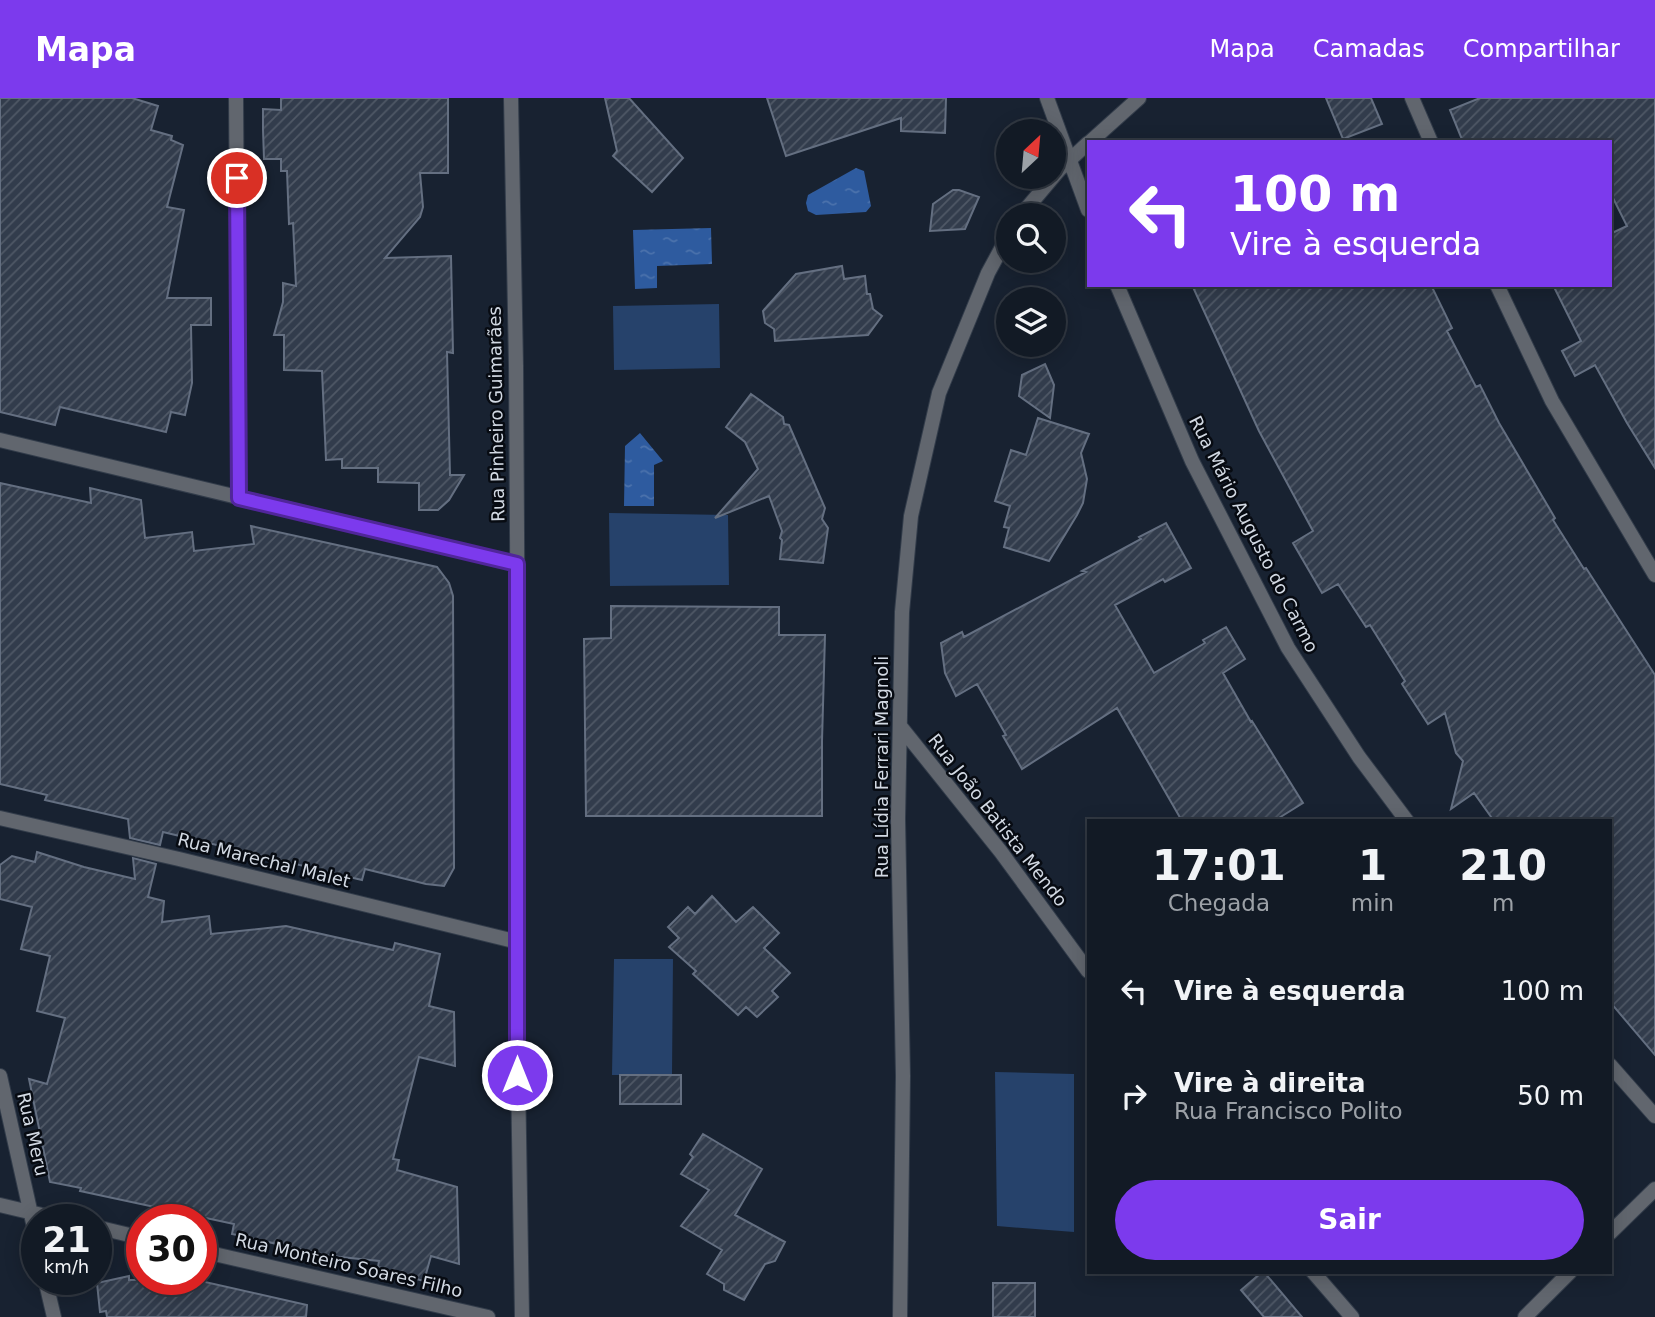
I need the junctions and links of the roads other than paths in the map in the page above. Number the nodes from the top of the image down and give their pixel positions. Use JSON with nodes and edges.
{"nodes":[{"id":1,"x":236,"y":98,"type":"edge"},
{"id":2,"x":511,"y":98,"type":"edge"},
{"id":3,"x":1047,"y":98,"type":"edge"},
{"id":4,"x":1139,"y":98,"type":"edge"},
{"id":5,"x":1412,"y":98,"type":"edge"},
{"id":6,"x":1091,"y":140,"type":"edge"},
{"id":7,"x":1430,"y":140,"type":"edge"},
{"id":8,"x":1087,"y":144,"type":"edge"},
{"id":9,"x":1070,"y":160,"type":"junction"},
{"id":10,"x":1031,"y":203,"type":"edge"},
{"id":11,"x":1087,"y":207,"type":"edge"},
{"id":12,"x":996,"y":258,"type":"edge"},
{"id":13,"x":1118,"y":287,"type":"edge"},
{"id":14,"x":1498,"y":287,"type":"edge"},
{"id":15,"x":0,"y":440,"type":"edge"},
{"id":16,"x":239,"y":498,"type":"junction"},
{"id":17,"x":517,"y":564,"type":"junction"},
{"id":18,"x":1655,"y":575,"type":"edge"},
{"id":19,"x":901,"y":726,"type":"junction"},
{"id":20,"x":0,"y":818,"type":"edge"},
{"id":21,"x":1406,"y":819,"type":"edge"},
{"id":22,"x":518,"y":942,"type":"junction"},
{"id":23,"x":1087,"y":970,"type":"edge"},
{"id":24,"x":1612,"y":1067,"type":"edge"},
{"id":25,"x":0,"y":1076,"type":"edge"},
{"id":26,"x":1655,"y":1116,"type":"edge"},
{"id":27,"x":1655,"y":1189,"type":"edge"},
{"id":28,"x":28,"y":1204,"type":"edge"},
{"id":29,"x":0,"y":1205,"type":"edge"},
{"id":30,"x":21,"y":1210,"type":"edge"},
{"id":31,"x":1612,"y":1231,"type":"edge"},
{"id":32,"x":217,"y":1255,"type":"edge"},
{"id":33,"x":1315,"y":1274,"type":"edge"},
{"id":34,"x":1568,"y":1274,"type":"edge"},
{"id":35,"x":49,"y":1295,"type":"edge"},
{"id":36,"x":54,"y":1317,"type":"edge"},
{"id":37,"x":488,"y":1317,"type":"edge"},
{"id":38,"x":522,"y":1317,"type":"edge"},
{"id":39,"x":900,"y":1317,"type":"edge"},
{"id":40,"x":1352,"y":1317,"type":"edge"},
{"id":41,"x":1525,"y":1317,"type":"edge"}],
"edges":[{"from":1,"to":16,"type":"street"},
{"from":2,"to":17,"type":"street","name":"Rua Pinheiro Guimarães"},
{"from":3,"to":9,"type":"street"},
{"from":4,"to":6,"type":"street"},
{"from":5,"to":7,"type":"street"},
{"from":8,"to":9,"type":"street"},
{"from":9,"to":10,"type":"street"},
{"from":9,"to":11,"type":"street"},
{"from":12,"to":19,"type":"street","name":"Rua Lídia Ferrari Magnoli"},
{"from":13,"to":21,"type":"street","name":"Rua Mário Augusto do Carmo"},
{"from":14,"to":18,"type":"street"},
{"from":15,"to":16,"type":"street"},
{"from":16,"to":17,"type":"street"},
{"from":17,"to":22,"type":"street","name":"Rua Pinheiro Guimarães"},
{"from":19,"to":23,"type":"street","name":"Rua João Batista Mendo"},
{"from":19,"to":39,"type":"street","name":"Rua Lídia Ferrari Magnoli"},
{"from":20,"to":22,"type":"street","name":"Rua Marechal Malet"},
{"from":22,"to":38,"type":"street","name":"Rua Pinheiro Guimarães"},
{"from":24,"to":26,"type":"street"},
{"from":25,"to":28,"type":"street","name":"Rua Meru"},
{"from":27,"to":31,"type":"street"},
{"from":29,"to":30,"type":"street"},
{"from":32,"to":37,"type":"street","name":"Rua Monteiro Soares Filho"},
{"from":33,"to":40,"type":"street"},
{"from":34,"to":41,"type":"street"},
{"from":35,"to":36,"type":"street"}]}
